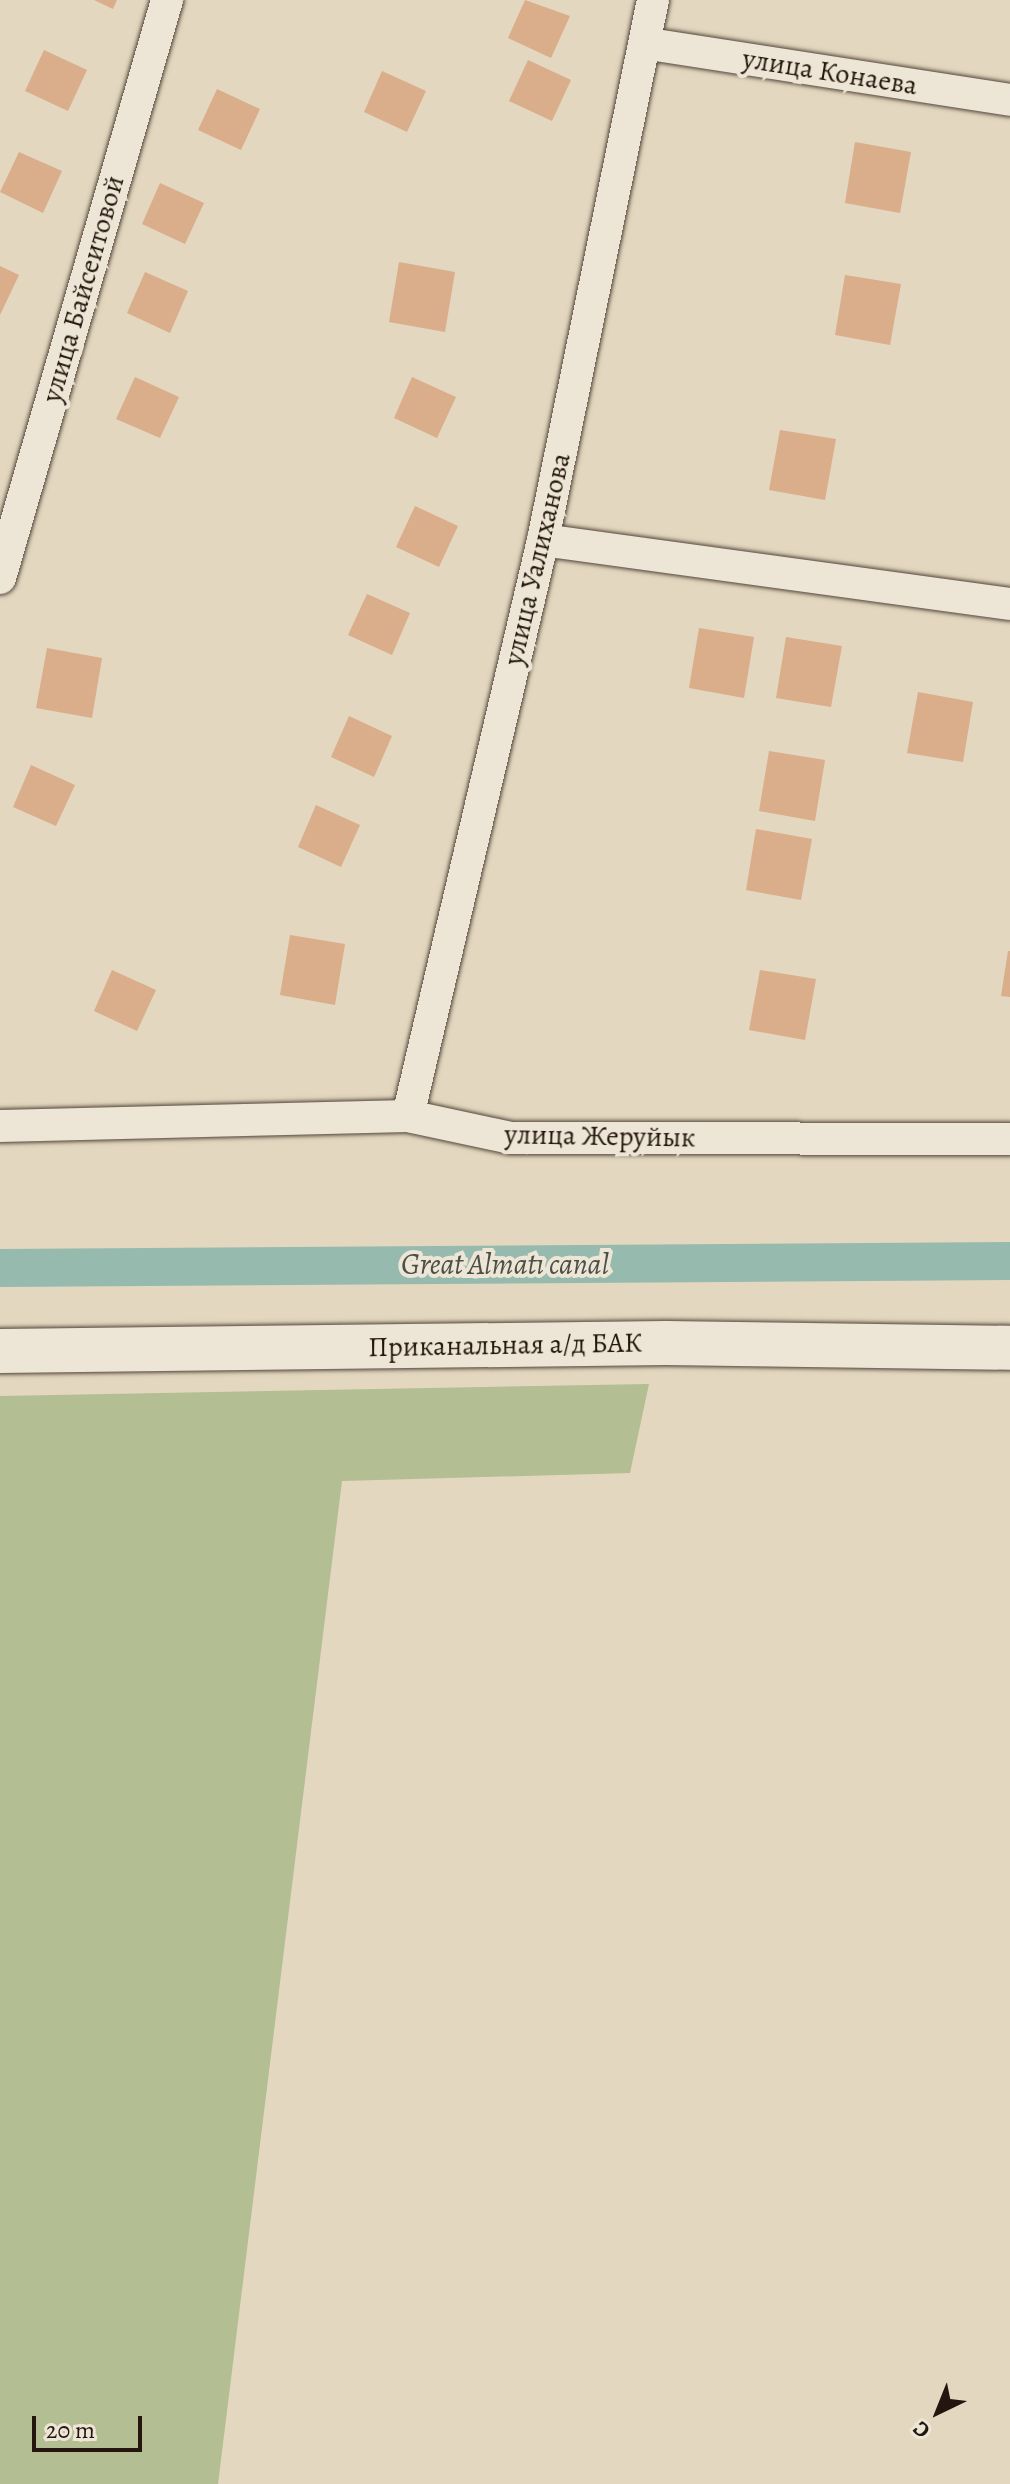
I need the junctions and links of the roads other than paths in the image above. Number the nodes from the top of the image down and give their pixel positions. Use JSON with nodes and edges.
{"nodes":[{"id":1,"x":167,"y":0,"type":"edge"},
{"id":2,"x":653,"y":0,"type":"edge"},
{"id":3,"x":649,"y":44,"type":"junction"},
{"id":4,"x":1010,"y":100,"type":"edge"},
{"id":5,"x":543,"y":540,"type":"junction"},
{"id":6,"x":0,"y":578,"type":"edge"},
{"id":7,"x":1010,"y":604,"type":"edge"},
{"id":8,"x":408,"y":1116,"type":"junction"},
{"id":9,"x":0,"y":1126,"type":"edge"},
{"id":10,"x":1010,"y":1139,"type":"edge"},
{"id":11,"x":1010,"y":1348,"type":"edge"},
{"id":12,"x":0,"y":1351,"type":"edge"}],
"edges":[{"from":1,"to":6,"type":"street","name":"улица Байсеитовой"},
{"from":2,"to":3,"type":"street","name":"улица Уалиханова"},
{"from":3,"to":4,"type":"street","name":"улица Конаева"},
{"from":3,"to":5,"type":"street","name":"улица Уалиханова"},
{"from":5,"to":7,"type":"street"},
{"from":5,"to":8,"type":"street","name":"улица Уалиханова"},
{"from":8,"to":9,"type":"street","name":"улица Жеруйык"},
{"from":8,"to":10,"type":"street","name":"улица Жеруйык"},
{"from":11,"to":12,"type":"street","name":"Приканальная а/д БАК"}]}
